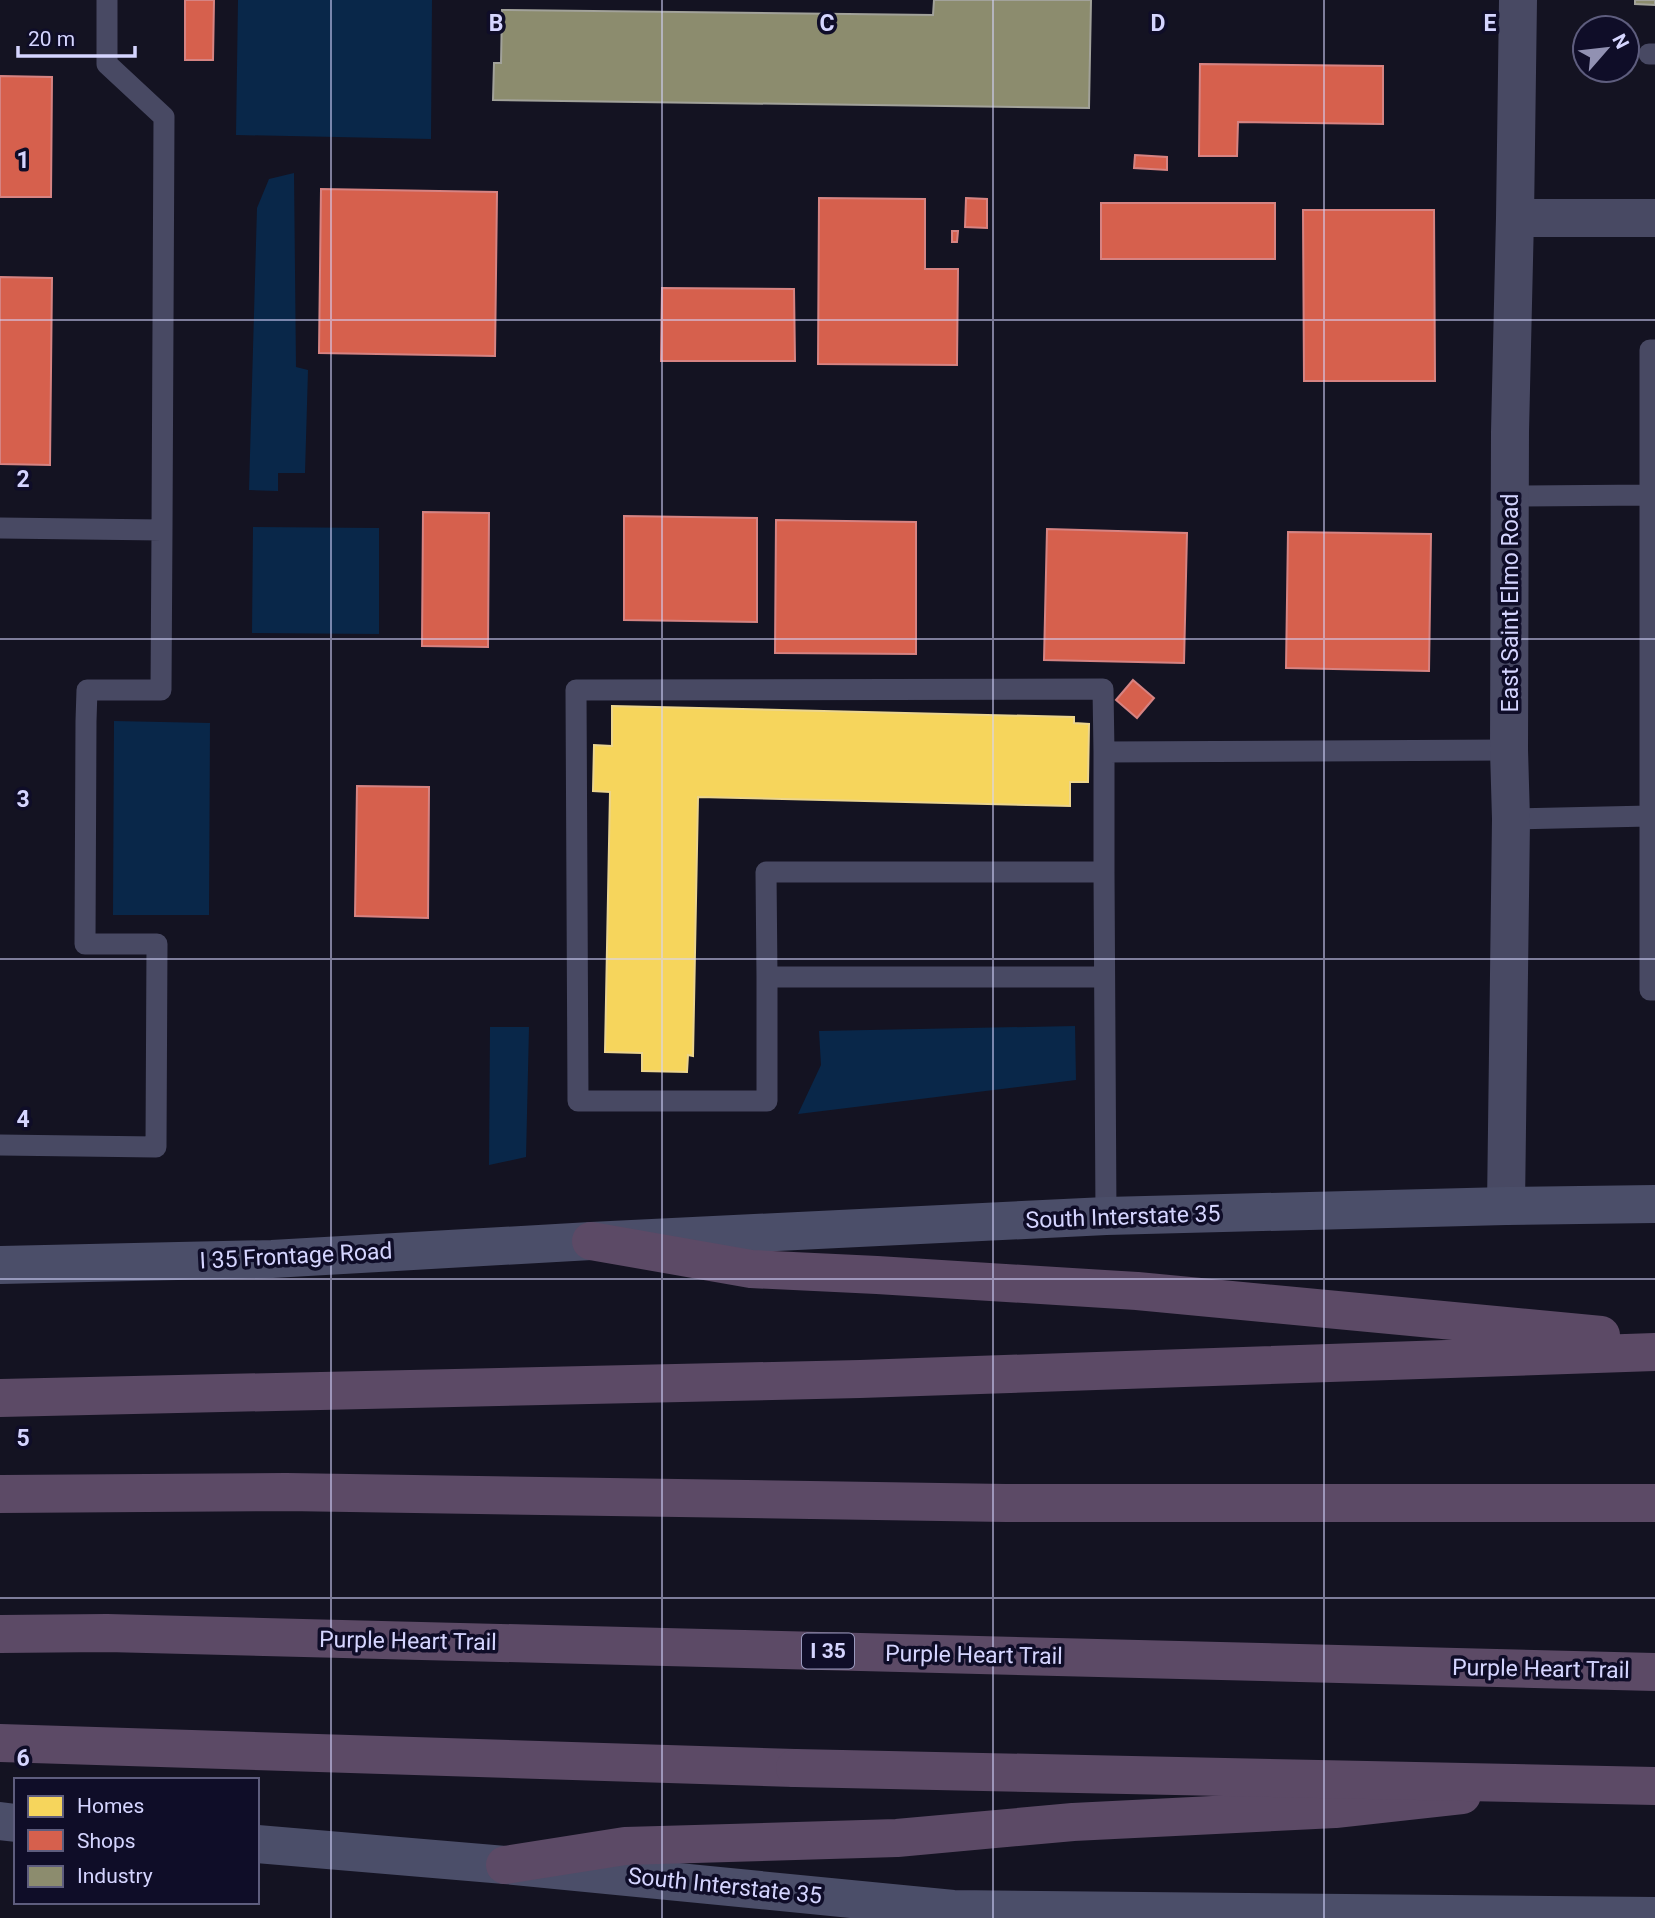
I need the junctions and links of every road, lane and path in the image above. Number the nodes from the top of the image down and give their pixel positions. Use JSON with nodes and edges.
{"nodes":[{"id":1,"x":107,"y":0,"type":"edge"},
{"id":2,"x":1518,"y":0,"type":"edge"},
{"id":3,"x":1515,"y":218,"type":"junction"},
{"id":4,"x":1655,"y":218,"type":"edge"},
{"id":5,"x":1655,"y":350,"type":"edge"},
{"id":6,"x":1652,"y":472,"type":"edge"},
{"id":7,"x":1650,"y":495,"type":"junction"},
{"id":8,"x":1510,"y":496,"type":"junction"},
{"id":9,"x":0,"y":528,"type":"edge"},
{"id":10,"x":162,"y":530,"type":"junction"},
{"id":11,"x":1509,"y":750,"type":"junction"},
{"id":12,"x":1104,"y":752,"type":"junction"},
{"id":13,"x":1650,"y":816,"type":"junction"},
{"id":14,"x":1511,"y":819,"type":"junction"},
{"id":15,"x":1652,"y":852,"type":"edge"},
{"id":16,"x":1104,"y":872,"type":"junction"},
{"id":17,"x":1104,"y":976,"type":"junction"},
{"id":18,"x":767,"y":977,"type":"junction"},
{"id":19,"x":1655,"y":990,"type":"edge"},
{"id":20,"x":0,"y":1145,"type":"edge"},
{"id":21,"x":1655,"y":1204,"type":"edge"},
{"id":22,"x":1506,"y":1206,"type":"junction"},
{"id":23,"x":1106,"y":1216,"type":"junction"},
{"id":24,"x":591,"y":1241,"type":"junction"},
{"id":25,"x":0,"y":1265,"type":"edge"},
{"id":26,"x":1655,"y":1343,"type":"edge"},
{"id":27,"x":1655,"y":1352,"type":"edge"},
{"id":28,"x":0,"y":1398,"type":"edge"},
{"id":29,"x":0,"y":1494,"type":"edge"},
{"id":30,"x":1655,"y":1503,"type":"edge"},
{"id":31,"x":0,"y":1634,"type":"edge"},
{"id":32,"x":1655,"y":1672,"type":"edge"},
{"id":33,"x":0,"y":1743,"type":"edge"},
{"id":34,"x":1655,"y":1773,"type":"edge"},
{"id":35,"x":1655,"y":1786,"type":"edge"},
{"id":36,"x":259,"y":1844,"type":"edge"},
{"id":37,"x":505,"y":1865,"type":"junction"},
{"id":38,"x":1141,"y":1915,"type":"edge"},
{"id":39,"x":1655,"y":1916,"type":"edge"},
{"id":40,"x":1510,"y":1917,"type":"edge"}],
"edges":[{"from":1,"to":10,"type":"lane"},
{"from":2,"to":3,"type":"street","name":"East Saint Elmo Road"},
{"from":3,"to":4,"type":"street"},
{"from":3,"to":8,"type":"street","name":"East Saint Elmo Road"},
{"from":5,"to":6,"type":"lane"},
{"from":6,"to":7,"type":"lane"},
{"from":7,"to":8,"type":"lane"},
{"from":7,"to":13,"type":"lane"},
{"from":8,"to":11,"type":"street","name":"East Saint Elmo Road"},
{"from":9,"to":10,"type":"lane"},
{"from":10,"to":20,"type":"lane"},
{"from":11,"to":12,"type":"lane"},
{"from":11,"to":14,"type":"street","name":"East Saint Elmo Road"},
{"from":12,"to":16,"type":"lane"},
{"from":12,"to":18,"type":"lane"},
{"from":13,"to":14,"type":"lane"},
{"from":13,"to":15,"type":"lane"},
{"from":14,"to":22,"type":"street","name":"East Saint Elmo Road"},
{"from":15,"to":19,"type":"lane"},
{"from":16,"to":17,"type":"lane"},
{"from":16,"to":18,"type":"lane"},
{"from":17,"to":18,"type":"lane"},
{"from":17,"to":23,"type":"lane"},
{"from":21,"to":22,"type":"main road","name":"South Interstate 35"},
{"from":22,"to":23,"type":"main road","name":"South Interstate 35"},
{"from":23,"to":24,"type":"main road","name":"South Interstate 35"},
{"from":24,"to":25,"type":"main road","name":"I 35 Frontage Road"},
{"from":24,"to":26,"type":"highway"},
{"from":27,"to":28,"type":"highway"},
{"from":29,"to":30,"type":"highway"},
{"from":31,"to":32,"type":"highway","name":"Purple Heart Trail","number":"I 35"},
{"from":33,"to":35,"type":"highway","bridge":true},
{"from":34,"to":37,"type":"highway"},
{"from":36,"to":37,"type":"main road","name":"South Interstate 35"},
{"from":37,"to":38,"type":"main road","name":"South Interstate 35"},
{"from":38,"to":40,"type":"main road","name":"South Interstate 35"},
{"from":39,"to":40,"type":"main road","name":"South Interstate 35"}]}
